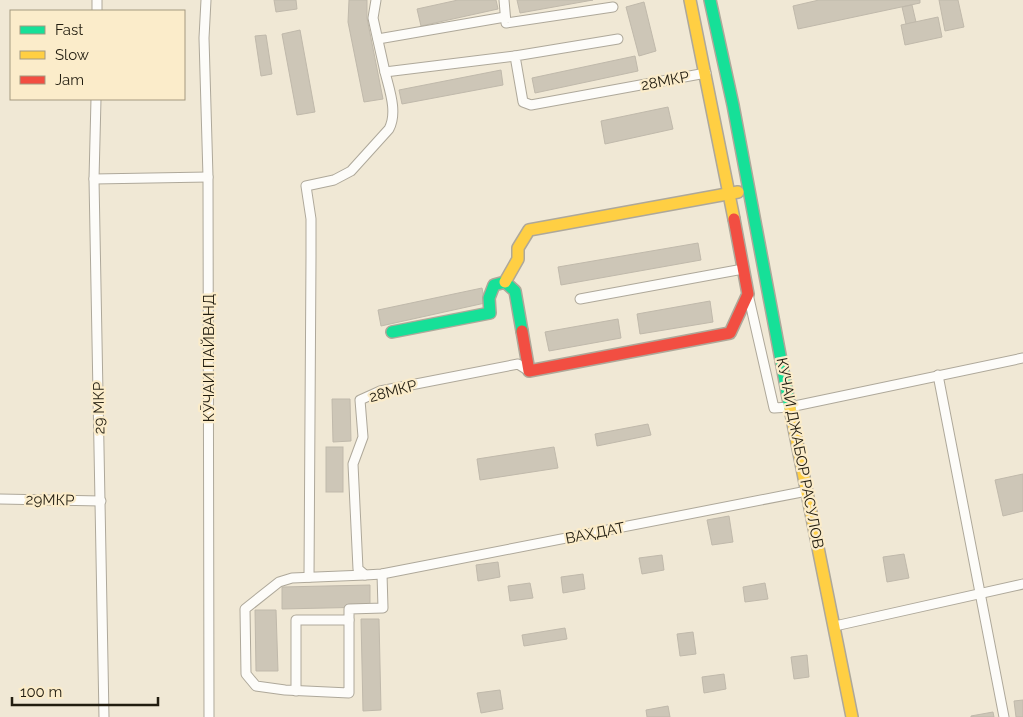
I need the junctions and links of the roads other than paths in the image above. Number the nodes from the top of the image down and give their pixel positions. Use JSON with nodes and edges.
{"nodes":[{"id":1,"x":206,"y":0,"type":"edge"},
{"id":2,"x":376,"y":0,"type":"edge"},
{"id":3,"x":504,"y":0,"type":"edge"},
{"id":4,"x":690,"y":0,"type":"edge"},
{"id":5,"x":710,"y":0,"type":"edge"},
{"id":6,"x":613,"y":7,"type":"dead end"},
{"id":7,"x":506,"y":17,"type":"junction"},
{"id":8,"x":378,"y":39,"type":"junction"},
{"id":9,"x":618,"y":39,"type":"dead end"},
{"id":10,"x":515,"y":56,"type":"junction"},
{"id":11,"x":385,"y":72,"type":"junction"},
{"id":12,"x":706,"y":73,"type":"junction"},
{"id":13,"x":96,"y":100,"type":"edge"},
{"id":14,"x":208,"y":177,"type":"junction"},
{"id":15,"x":94,"y":179,"type":"junction"},
{"id":16,"x":748,"y":190,"type":"junction"},
{"id":17,"x":730,"y":194,"type":"junction"},
{"id":18,"x":743,"y":269,"type":"junction"},
{"id":19,"x":505,"y":282,"type":"junction"},
{"id":20,"x":748,"y":294,"type":"junction"},
{"id":21,"x":580,"y":299,"type":"dead end"},
{"id":22,"x":392,"y":332,"type":"dead end"},
{"id":23,"x":1023,"y":358,"type":"edge"},
{"id":24,"x":529,"y":371,"type":"junction"},
{"id":25,"x":938,"y":375,"type":"junction"},
{"id":26,"x":790,"y":407,"type":"junction"},
{"id":27,"x":807,"y":491,"type":"junction"},
{"id":28,"x":0,"y":499,"type":"edge"},
{"id":29,"x":101,"y":501,"type":"junction"},
{"id":30,"x":382,"y":574,"type":"junction"},
{"id":31,"x":365,"y":575,"type":"junction"},
{"id":32,"x":308,"y":577,"type":"junction"},
{"id":33,"x":1023,"y":584,"type":"edge"},
{"id":34,"x":980,"y":592,"type":"junction"},
{"id":35,"x":349,"y":620,"type":"junction"},
{"id":36,"x":834,"y":626,"type":"junction"},
{"id":37,"x":296,"y":691,"type":"junction"},
{"id":38,"x":104,"y":717,"type":"edge"},
{"id":39,"x":210,"y":717,"type":"edge"},
{"id":40,"x":852,"y":717,"type":"edge"},
{"id":41,"x":1004,"y":717,"type":"edge"}],
"edges":[{"from":1,"to":14,"type":"street","name":"КӮЧАИ ПАЙВАНД"},
{"from":2,"to":8,"type":"street"},
{"from":3,"to":7,"type":"street"},
{"from":4,"to":12,"type":"street"},
{"from":5,"to":16,"type":"street","name":"КУЧАИ ДЖАБОР РАСУЛОВ"},
{"from":6,"to":7,"type":"street"},
{"from":7,"to":8,"type":"street"},
{"from":8,"to":11,"type":"street"},
{"from":9,"to":10,"type":"street"},
{"from":10,"to":11,"type":"street"},
{"from":10,"to":12,"type":"street","name":"28МКР"},
{"from":11,"to":32,"type":"street"},
{"from":12,"to":17,"type":"street"},
{"from":13,"to":15,"type":"street","name":"29 МКР"},
{"from":14,"to":15,"type":"street"},
{"from":14,"to":39,"type":"street","name":"КӮЧАИ ПАЙВАНД"},
{"from":15,"to":29,"type":"street","name":"29 МКР"},
{"from":16,"to":17,"type":"street"},
{"from":16,"to":26,"type":"street","name":"КУЧАИ ДЖАБОР РАСУЛОВ"},
{"from":17,"to":18,"type":"street"},
{"from":17,"to":19,"type":"street"},
{"from":18,"to":20,"type":"street"},
{"from":18,"to":21,"type":"street"},
{"from":19,"to":22,"type":"street"},
{"from":19,"to":24,"type":"street"},
{"from":20,"to":24,"type":"street","name":"28МКР"},
{"from":20,"to":26,"type":"street"},
{"from":23,"to":25,"type":"street"},
{"from":24,"to":31,"type":"street","name":"28МКР"},
{"from":25,"to":26,"type":"street"},
{"from":25,"to":34,"type":"street"},
{"from":26,"to":27,"type":"street","name":"КУЧАИ ДЖАБОР РАСУЛОВ"},
{"from":27,"to":30,"type":"street","name":"ВАҲДАТ"},
{"from":27,"to":36,"type":"street","name":"КУЧАИ ДЖАБОР РАСУЛОВ"},
{"from":28,"to":29,"type":"street","name":"29МКР"},
{"from":29,"to":38,"type":"street","name":"29 МКР"},
{"from":30,"to":31,"type":"street"},
{"from":30,"to":35,"type":"street"},
{"from":31,"to":32,"type":"street"},
{"from":32,"to":37,"type":"street"},
{"from":33,"to":34,"type":"street"},
{"from":34,"to":36,"type":"street"},
{"from":34,"to":41,"type":"street"},
{"from":35,"to":37,"type":"street"},
{"from":35,"to":37,"type":"street"},
{"from":36,"to":40,"type":"street","name":"КУЧАИ ДЖАБОР РАСУЛОВ"}]}
